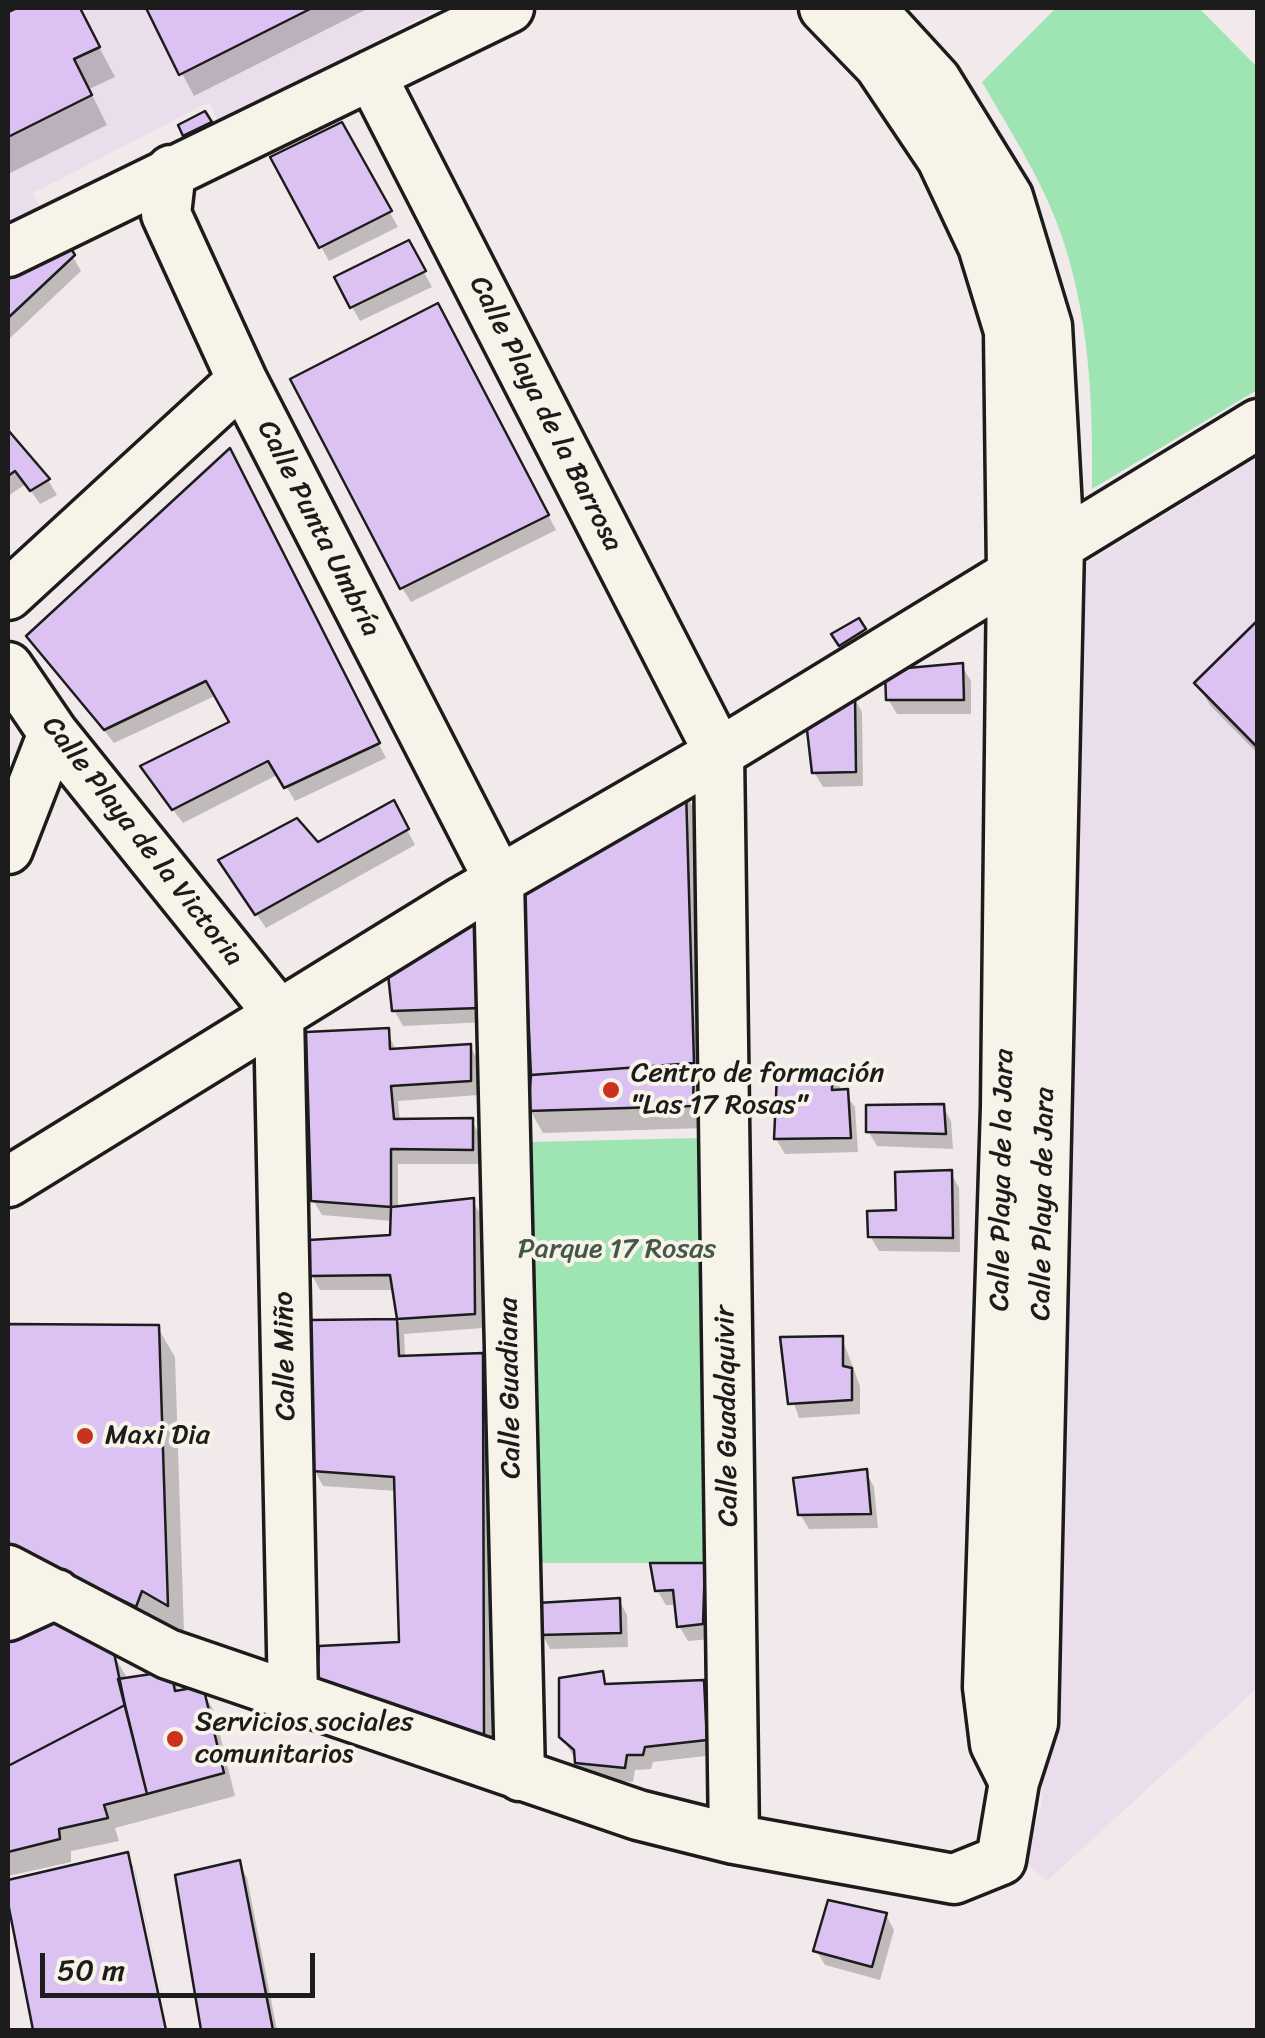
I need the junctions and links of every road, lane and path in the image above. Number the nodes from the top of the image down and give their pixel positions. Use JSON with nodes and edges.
{"nodes":[{"id":1,"x":509,"y":8,"type":"edge"},
{"id":2,"x":824,"y":8,"type":"edge"},
{"id":3,"x":870,"y":8,"type":"edge"},
{"id":4,"x":371,"y":76,"type":"junction"},
{"id":5,"x":172,"y":170,"type":"junction"},
{"id":6,"x":8,"y":252,"type":"edge"},
{"id":7,"x":242,"y":380,"type":"junction"},
{"id":8,"x":1258,"y":424,"type":"edge"},
{"id":9,"x":1059,"y":544,"type":"junction"},
{"id":10,"x":1012,"y":572,"type":"junction"},
{"id":11,"x":8,"y":596,"type":"edge"},
{"id":12,"x":8,"y":667,"type":"edge"},
{"id":13,"x":53,"y":734,"type":"junction"},
{"id":14,"x":718,"y":753,"type":"junction"},
{"id":15,"x":8,"y":849,"type":"edge"},
{"id":16,"x":498,"y":880,"type":"junction"},
{"id":17,"x":280,"y":1014,"type":"junction"},
{"id":18,"x":8,"y":1182,"type":"edge"},
{"id":19,"x":8,"y":1570,"type":"edge"},
{"id":20,"x":56,"y":1594,"type":"junction"},
{"id":21,"x":8,"y":1616,"type":"edge"},
{"id":22,"x":293,"y":1697,"type":"junction"},
{"id":23,"x":520,"y":1776,"type":"junction"},
{"id":24,"x":1014,"y":1782,"type":"junction"},
{"id":25,"x":734,"y":1839,"type":"junction"},
{"id":26,"x":916,"y":1907,"type":"dead end"}],
"edges":[{"from":1,"to":4,"type":"street"},
{"from":2,"to":10,"type":"street","name":"Calle Playa de la Jara"},
{"from":3,"to":9,"type":"street","name":"Calle Playa de Jara"},
{"from":4,"to":5,"type":"street"},
{"from":4,"to":14,"type":"street","name":"Calle Playa de la Barrosa"},
{"from":5,"to":6,"type":"street"},
{"from":5,"to":7,"type":"street","name":"Calle Punta Umbría"},
{"from":7,"to":11,"type":"street"},
{"from":7,"to":16,"type":"street","name":"Calle Punta Umbría"},
{"from":8,"to":9,"type":"street"},
{"from":9,"to":10,"type":"street"},
{"from":9,"to":24,"type":"street","name":"Calle Playa de Jara"},
{"from":10,"to":14,"type":"street"},
{"from":10,"to":24,"type":"street","name":"Calle Playa de la Jara"},
{"from":12,"to":13,"type":"street","name":"Calle Playa de la Victoria"},
{"from":13,"to":15,"type":"street"},
{"from":13,"to":17,"type":"street","name":"Calle Playa de la Victoria"},
{"from":14,"to":16,"type":"street"},
{"from":14,"to":25,"type":"street","name":"Calle Guadalquivir"},
{"from":16,"to":17,"type":"street"},
{"from":16,"to":23,"type":"street","name":"Calle Guadiana"},
{"from":17,"to":18,"type":"street"},
{"from":17,"to":22,"type":"street","name":"Calle Miño"},
{"from":19,"to":20,"type":"street"},
{"from":20,"to":21,"type":"street"},
{"from":20,"to":22,"type":"street"},
{"from":22,"to":23,"type":"street"},
{"from":23,"to":25,"type":"street"},
{"from":24,"to":25,"type":"street","name":"Calle Playa de Jara"},
{"from":25,"to":26,"type":"street"}]}
